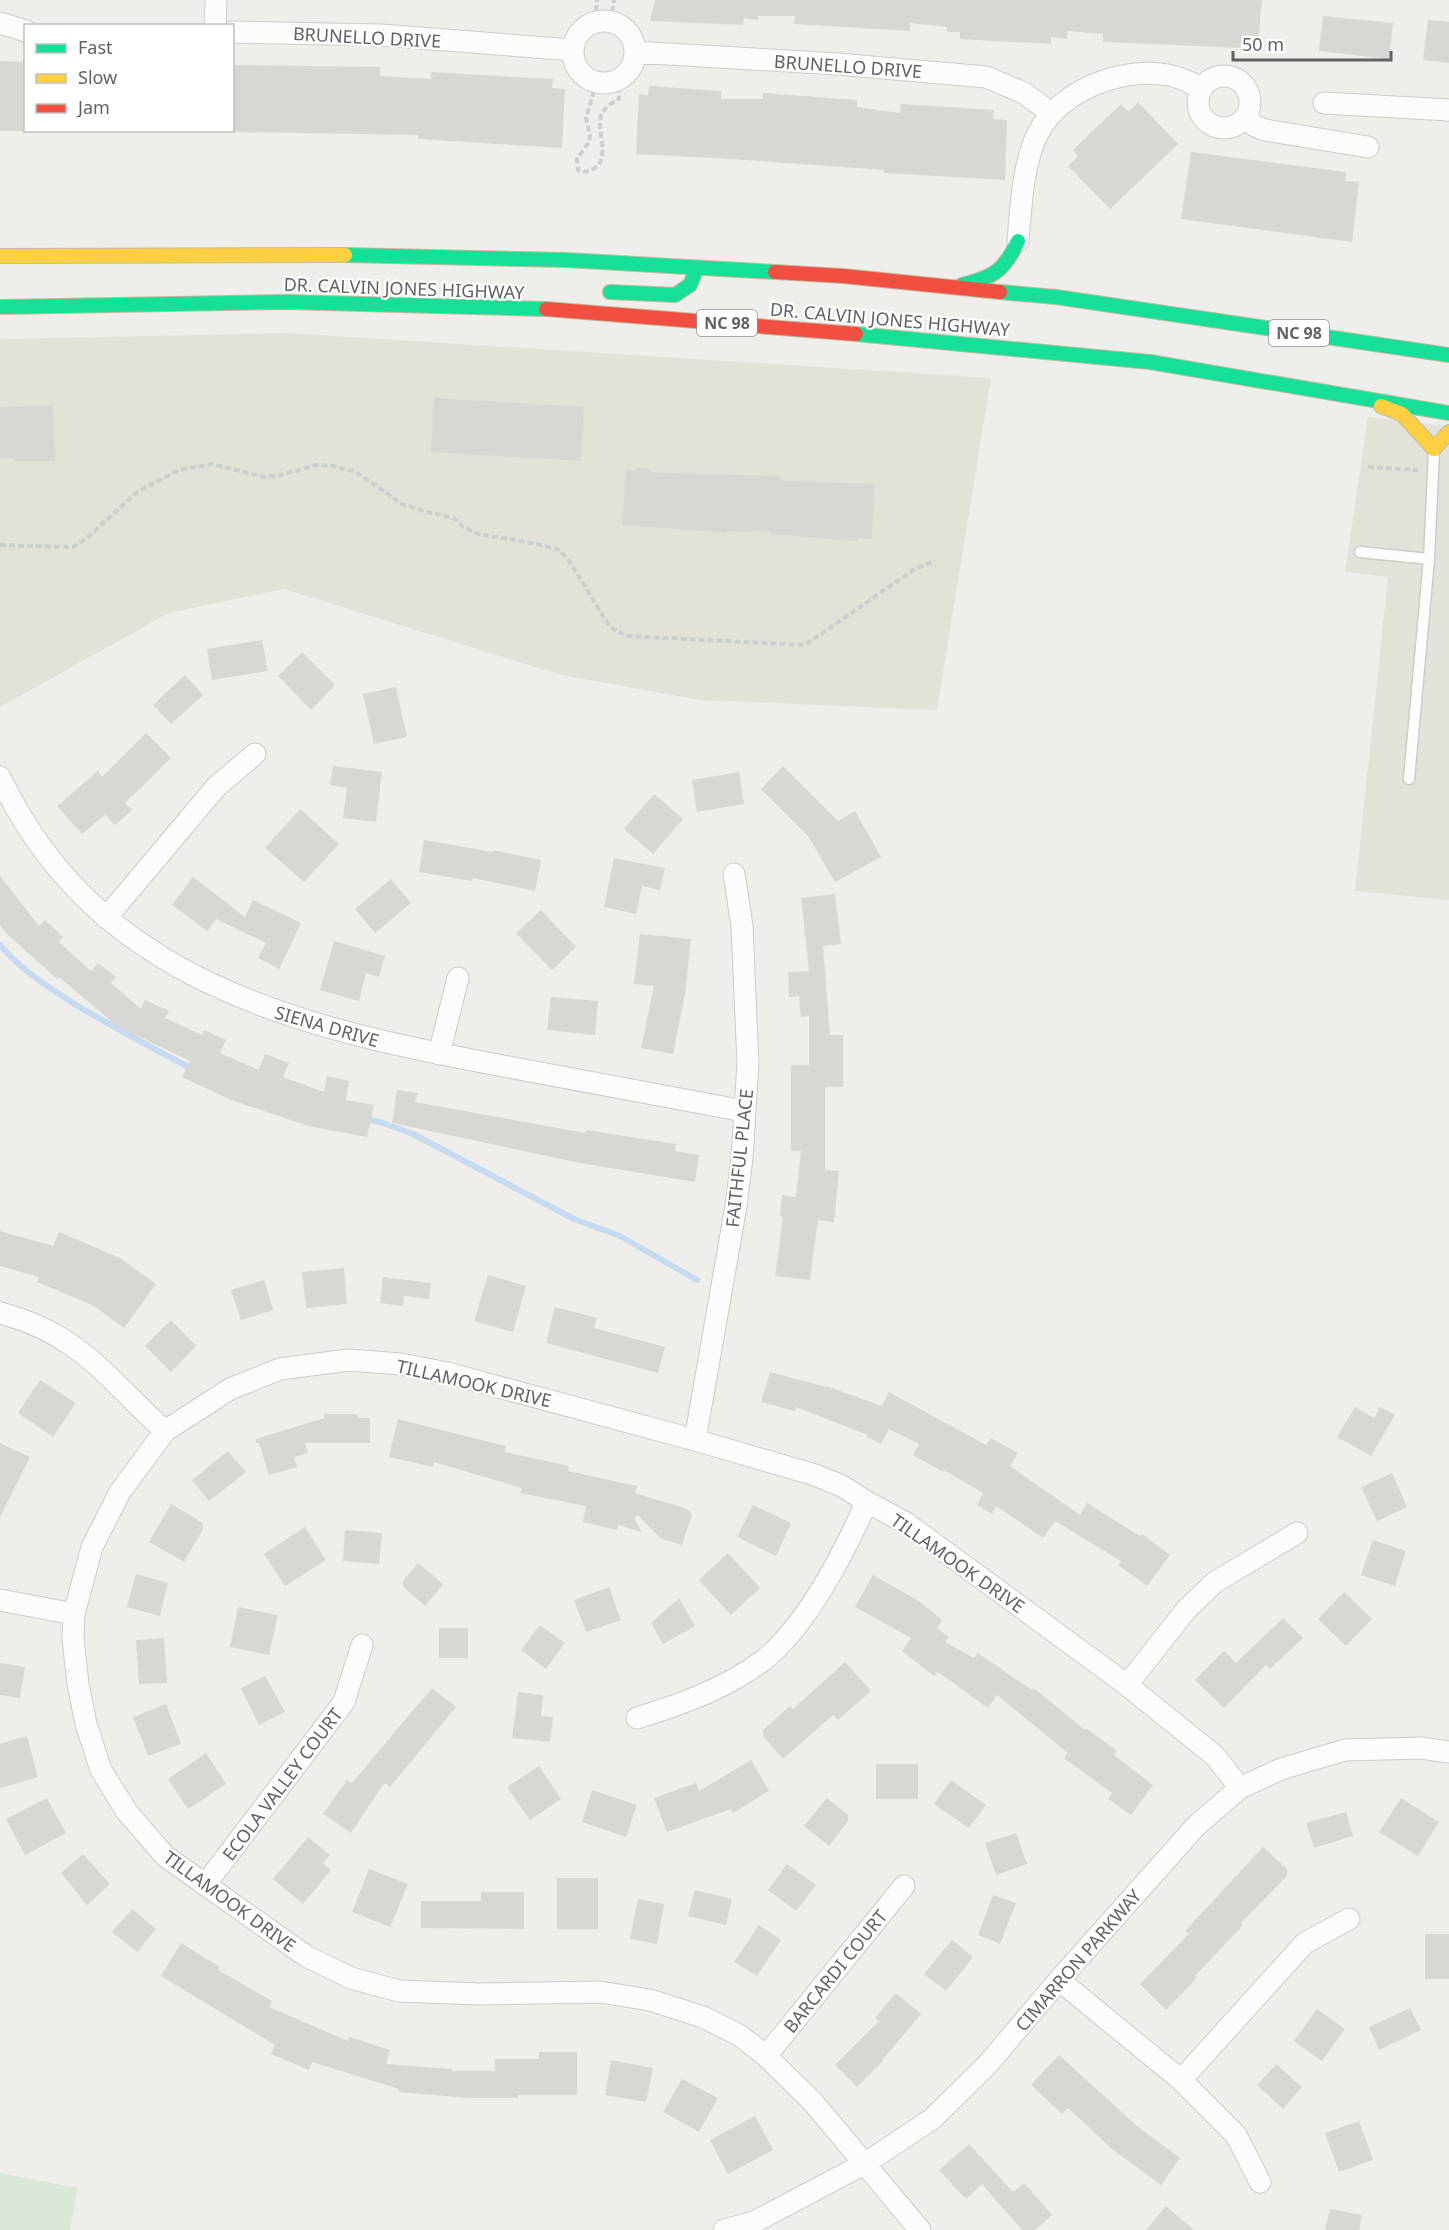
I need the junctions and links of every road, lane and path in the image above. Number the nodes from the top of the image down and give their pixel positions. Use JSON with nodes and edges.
{"nodes":[{"id":1,"x":216,"y":0,"type":"edge"},
{"id":2,"x":597,"y":0,"type":"edge"},
{"id":3,"x":614,"y":0,"type":"edge"},
{"id":4,"x":596,"y":11,"type":"dead end"},
{"id":5,"x":612,"y":12,"type":"dead end"},
{"id":6,"x":0,"y":23,"type":"edge"},
{"id":7,"x":215,"y":24,"type":"edge"},
{"id":8,"x":24,"y":30,"type":"edge"},
{"id":9,"x":234,"y":32,"type":"edge"},
{"id":10,"x":573,"y":50,"type":"junction"},
{"id":11,"x":635,"y":52,"type":"junction"},
{"id":12,"x":1202,"y":88,"type":"junction"},
{"id":13,"x":619,"y":90,"type":"dead end"},
{"id":14,"x":594,"y":91,"type":"dead end"},
{"id":15,"x":1324,"y":103,"type":"dead end"},
{"id":16,"x":1449,"y":110,"type":"edge"},
{"id":17,"x":1051,"y":113,"type":"junction"},
{"id":18,"x":1245,"y":118,"type":"junction"},
{"id":19,"x":1368,"y":147,"type":"dead end"},
{"id":20,"x":1023,"y":250,"type":"joint"},
{"id":21,"x":111,"y":255,"type":"junction"},
{"id":22,"x":0,"y":256,"type":"edge"},
{"id":23,"x":697,"y":268,"type":"junction"},
{"id":24,"x":25,"y":270,"type":"dead end"},
{"id":25,"x":1044,"y":284,"type":"dead end"},
{"id":26,"x":956,"y":287,"type":"junction"},
{"id":27,"x":436,"y":291,"type":"dead end"},
{"id":28,"x":593,"y":291,"type":"dead end"},
{"id":29,"x":1056,"y":297,"type":"junction"},
{"id":30,"x":382,"y":305,"type":"junction"},
{"id":31,"x":0,"y":307,"type":"edge"},
{"id":32,"x":1449,"y":356,"type":"edge"},
{"id":33,"x":1363,"y":398,"type":"junction"},
{"id":34,"x":1449,"y":413,"type":"edge"},
{"id":35,"x":1449,"y":432,"type":"edge"},
{"id":36,"x":1434,"y":449,"type":"junction"},
{"id":37,"x":1368,"y":467,"type":"dead end"},
{"id":38,"x":1420,"y":470,"type":"dead end"},
{"id":39,"x":0,"y":545,"type":"edge"},
{"id":40,"x":1360,"y":552,"type":"dead end"},
{"id":41,"x":1429,"y":559,"type":"junction"},
{"id":42,"x":935,"y":561,"type":"dead end"},
{"id":43,"x":255,"y":754,"type":"dead end"},
{"id":44,"x":0,"y":777,"type":"edge"},
{"id":45,"x":1409,"y":779,"type":"dead end"},
{"id":46,"x":734,"y":874,"type":"dead end"},
{"id":47,"x":106,"y":918,"type":"junction"},
{"id":48,"x":458,"y":978,"type":"dead end"},
{"id":49,"x":439,"y":1054,"type":"junction"},
{"id":50,"x":744,"y":1111,"type":"junction"},
{"id":51,"x":0,"y":1313,"type":"edge"},
{"id":52,"x":165,"y":1431,"type":"junction"},
{"id":53,"x":695,"y":1440,"type":"junction"},
{"id":54,"x":867,"y":1502,"type":"junction"},
{"id":55,"x":1297,"y":1533,"type":"dead end"},
{"id":56,"x":0,"y":1600,"type":"edge"},
{"id":57,"x":74,"y":1614,"type":"junction"},
{"id":58,"x":362,"y":1645,"type":"dead end"},
{"id":59,"x":1127,"y":1685,"type":"junction"},
{"id":60,"x":637,"y":1718,"type":"dead end"},
{"id":61,"x":1449,"y":1752,"type":"edge"},
{"id":62,"x":1240,"y":1788,"type":"junction"},
{"id":63,"x":205,"y":1885,"type":"junction"},
{"id":64,"x":904,"y":1886,"type":"dead end"},
{"id":65,"x":1349,"y":1919,"type":"dead end"},
{"id":66,"x":1059,"y":1980,"type":"junction"},
{"id":67,"x":766,"y":2056,"type":"junction"},
{"id":68,"x":1181,"y":2080,"type":"junction"},
{"id":69,"x":866,"y":2163,"type":"junction"},
{"id":70,"x":1260,"y":2182,"type":"dead end"},
{"id":71,"x":724,"y":2230,"type":"edge"},
{"id":72,"x":920,"y":2230,"type":"edge"}],
"edges":[{"from":1,"to":7,"type":"street"},
{"from":2,"to":4,"type":"path"},
{"from":3,"to":5,"type":"path"},
{"from":6,"to":8,"type":"street"},
{"from":9,"to":10,"type":"street","name":"BRUNELLO DRIVE"},
{"from":10,"to":11,"type":"street"},
{"from":10,"to":11,"type":"street"},
{"from":11,"to":17,"type":"street","name":"BRUNELLO DRIVE"},
{"from":12,"to":17,"type":"street"},
{"from":12,"to":18,"type":"street"},
{"from":12,"to":18,"type":"street"},
{"from":13,"to":14,"type":"path"},
{"from":15,"to":16,"type":"street"},
{"from":17,"to":20,"type":"street"},
{"from":18,"to":19,"type":"street"},
{"from":20,"to":26,"type":"highway"},
{"from":21,"to":22,"type":"highway","name":"DR. CALVIN JONES HIGHWAY","number":"NC 98"},
{"from":21,"to":23,"type":"highway","name":"DR. CALVIN JONES HIGHWAY","number":"NC 98"},
{"from":21,"to":24,"type":"highway"},
{"from":23,"to":26,"type":"highway","name":"DR. CALVIN JONES HIGHWAY","number":"NC 98"},
{"from":23,"to":28,"type":"highway"},
{"from":25,"to":29,"type":"highway"},
{"from":26,"to":29,"type":"highway","name":"DR. CALVIN JONES HIGHWAY","number":"NC 98"},
{"from":27,"to":30,"type":"highway"},
{"from":29,"to":32,"type":"highway","name":"DR. CALVIN JONES HIGHWAY","number":"NC 98"},
{"from":30,"to":31,"type":"highway","name":"DR. CALVIN JONES HIGHWAY","number":"NC 98"},
{"from":30,"to":33,"type":"highway","name":"DR. CALVIN JONES HIGHWAY","number":"NC 98"},
{"from":33,"to":34,"type":"highway","name":"DR. CALVIN JONES HIGHWAY","number":"NC 98"},
{"from":33,"to":36,"type":"highway"},
{"from":35,"to":36,"type":"highway"},
{"from":36,"to":41,"type":"lane"},
{"from":37,"to":38,"type":"path"},
{"from":39,"to":42,"type":"path"},
{"from":40,"to":41,"type":"lane"},
{"from":41,"to":45,"type":"lane"},
{"from":43,"to":47,"type":"street"},
{"from":44,"to":47,"type":"street","name":"SIENA DRIVE"},
{"from":46,"to":50,"type":"street","name":"FAITHFUL PLACE"},
{"from":47,"to":49,"type":"street","name":"SIENA DRIVE"},
{"from":48,"to":49,"type":"street"},
{"from":49,"to":50,"type":"street","name":"SIENA DRIVE"},
{"from":50,"to":53,"type":"street","name":"FAITHFUL PLACE"},
{"from":51,"to":52,"type":"street"},
{"from":52,"to":53,"type":"street","name":"TILLAMOOK DRIVE"},
{"from":52,"to":57,"type":"street","name":"TILLAMOOK DRIVE"},
{"from":53,"to":54,"type":"street","name":"TILLAMOOK DRIVE"},
{"from":54,"to":59,"type":"street","name":"TILLAMOOK DRIVE"},
{"from":54,"to":60,"type":"street"},
{"from":55,"to":59,"type":"street"},
{"from":56,"to":57,"type":"street"},
{"from":57,"to":63,"type":"street","name":"TILLAMOOK DRIVE"},
{"from":58,"to":63,"type":"street","name":"ECOLA VALLEY COURT"},
{"from":59,"to":62,"type":"street","name":"TILLAMOOK DRIVE"},
{"from":61,"to":62,"type":"street","name":"CIMARRON PARKWAY"},
{"from":62,"to":66,"type":"street","name":"CIMARRON PARKWAY"},
{"from":63,"to":67,"type":"street","name":"TILLAMOOK DRIVE"},
{"from":64,"to":67,"type":"street","name":"BARCARDI COURT"},
{"from":65,"to":68,"type":"street"},
{"from":66,"to":68,"type":"street"},
{"from":66,"to":69,"type":"street","name":"CIMARRON PARKWAY"},
{"from":67,"to":69,"type":"street","name":"TILLAMOOK DRIVE"},
{"from":68,"to":70,"type":"street"},
{"from":69,"to":71,"type":"street","name":"CIMARRON PARKWAY"},
{"from":69,"to":72,"type":"street","name":"TILLAMOOK DRIVE"}]}
